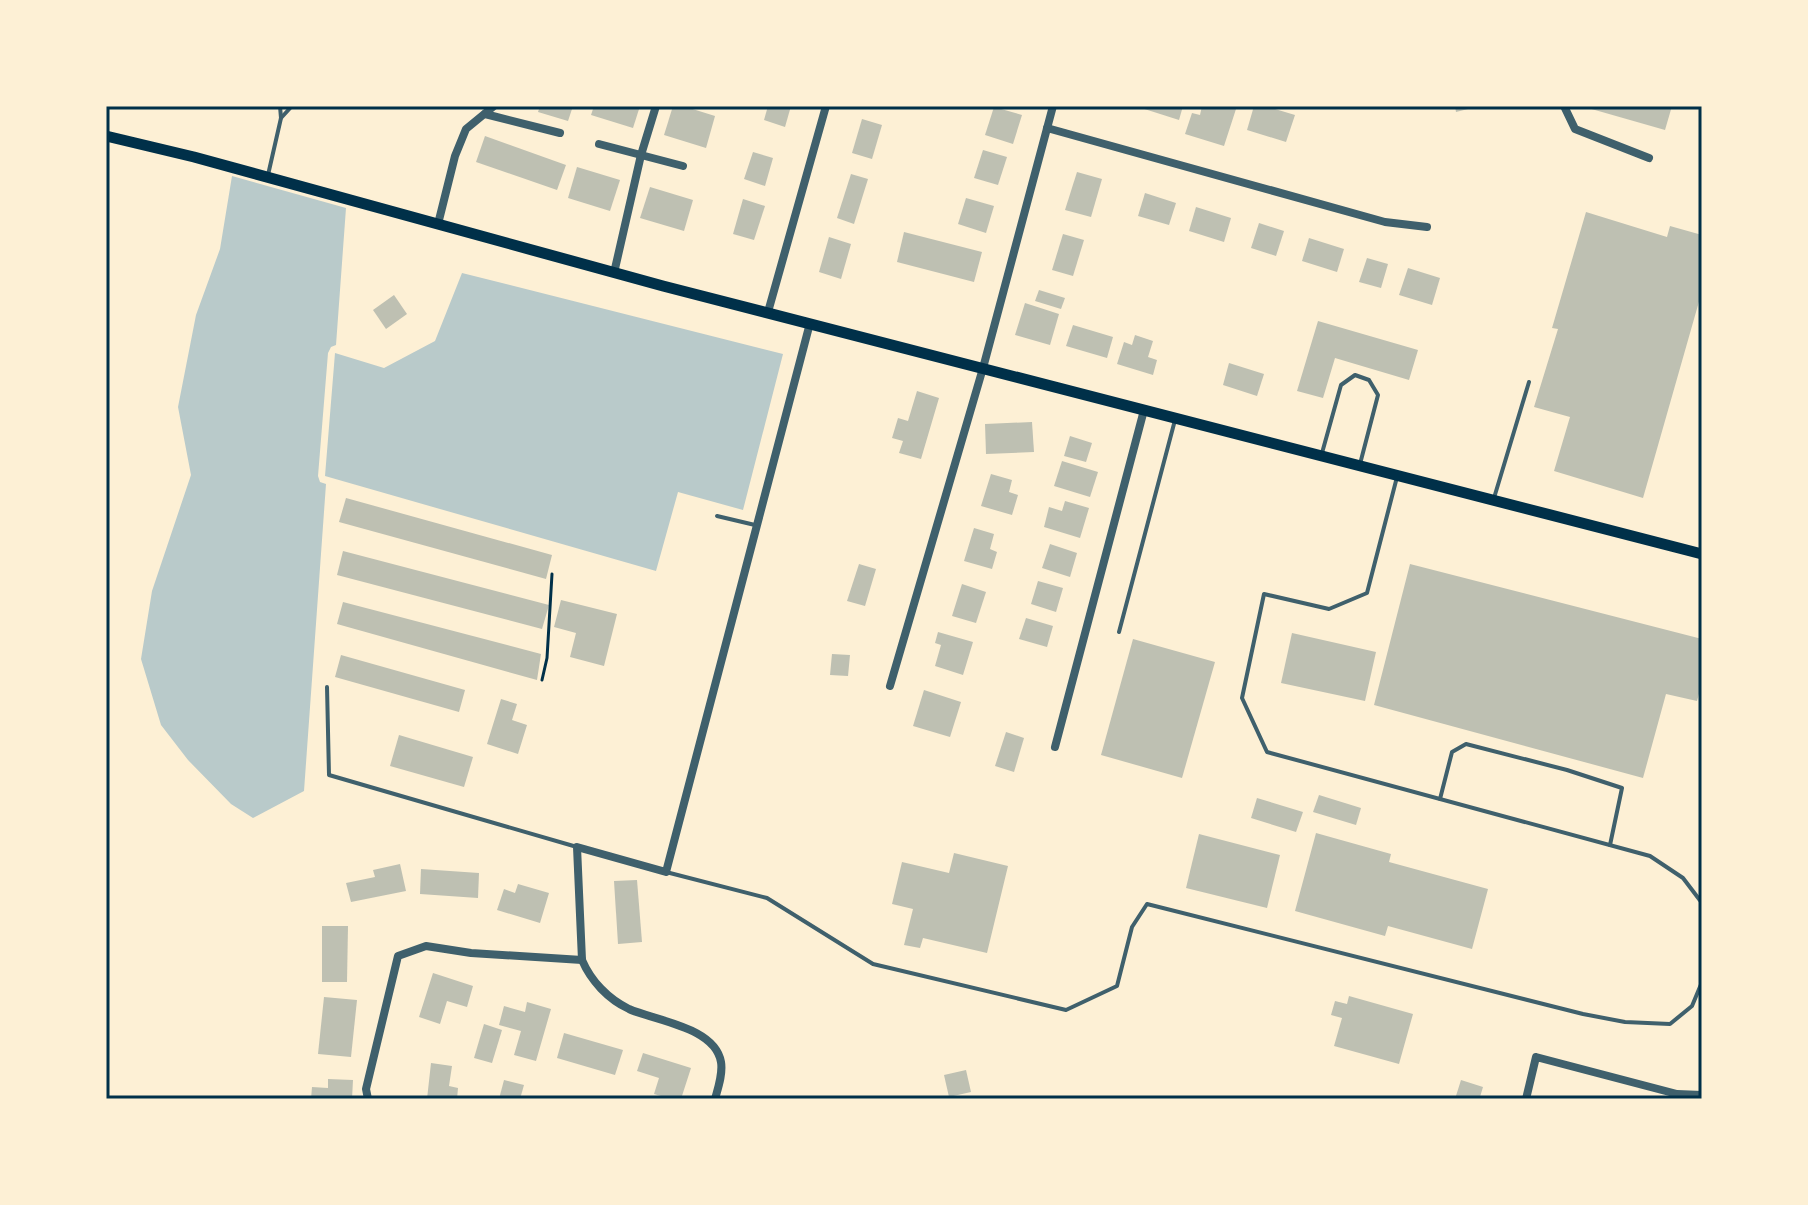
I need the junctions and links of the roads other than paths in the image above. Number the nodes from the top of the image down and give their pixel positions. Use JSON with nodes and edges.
{"nodes":[{"id":1,"x":280,"y":106,"type":"edge"},
{"id":2,"x":292,"y":106,"type":"edge"},
{"id":3,"x":494,"y":106,"type":"edge"},
{"id":4,"x":656,"y":106,"type":"edge"},
{"id":5,"x":826,"y":106,"type":"edge"},
{"id":6,"x":1053,"y":106,"type":"edge"},
{"id":7,"x":1564,"y":106,"type":"edge"},
{"id":8,"x":485,"y":114,"type":"junction"},
{"id":9,"x":281,"y":118,"type":"junction"},
{"id":10,"x":1047,"y":128,"type":"junction"},
{"id":11,"x":560,"y":133,"type":"dead end"},
{"id":12,"x":106,"y":136,"type":"edge"},
{"id":13,"x":599,"y":144,"type":"dead end"},
{"id":14,"x":641,"y":155,"type":"junction"},
{"id":15,"x":1649,"y":158,"type":"dead end"},
{"id":16,"x":683,"y":166,"type":"dead end"},
{"id":17,"x":267,"y":177,"type":"junction"},
{"id":18,"x":438,"y":224,"type":"junction"},
{"id":19,"x":1427,"y":227,"type":"dead end"},
{"id":20,"x":614,"y":273,"type":"junction"},
{"id":21,"x":768,"y":312,"type":"junction"},
{"id":22,"x":810,"y":323,"type":"junction"},
{"id":23,"x":983,"y":368,"type":"junction"},
{"id":24,"x":1529,"y":382,"type":"dead end"},
{"id":25,"x":1144,"y":410,"type":"junction"},
{"id":26,"x":1176,"y":418,"type":"junction"},
{"id":27,"x":1322,"y":456,"type":"junction"},
{"id":28,"x":1360,"y":465,"type":"junction"},
{"id":29,"x":1398,"y":475,"type":"junction"},
{"id":30,"x":1494,"y":500,"type":"junction"},
{"id":31,"x":717,"y":516,"type":"dead end"},
{"id":32,"x":757,"y":526,"type":"junction"},
{"id":33,"x":1702,"y":554,"type":"edge"},
{"id":34,"x":1119,"y":632,"type":"dead end"},
{"id":35,"x":890,"y":686,"type":"dead end"},
{"id":36,"x":327,"y":687,"type":"dead end"},
{"id":37,"x":1055,"y":747,"type":"dead end"},
{"id":38,"x":1440,"y":799,"type":"junction"},
{"id":39,"x":1610,"y":845,"type":"junction"},
{"id":40,"x":577,"y":847,"type":"junction"},
{"id":41,"x":666,"y":872,"type":"junction"},
{"id":42,"x":1702,"y":903,"type":"edge"},
{"id":43,"x":582,"y":960,"type":"junction"},
{"id":44,"x":1702,"y":982,"type":"edge"},
{"id":45,"x":1702,"y":1095,"type":"edge"},
{"id":46,"x":368,"y":1099,"type":"edge"},
{"id":47,"x":715,"y":1099,"type":"edge"},
{"id":48,"x":1526,"y":1099,"type":"edge"}],
"edges":[{"from":1,"to":9,"type":"lane"},
{"from":2,"to":9,"type":"lane"},
{"from":3,"to":8,"type":"street"},
{"from":4,"to":14,"type":"street"},
{"from":5,"to":21,"type":"street"},
{"from":6,"to":10,"type":"street"},
{"from":7,"to":15,"type":"street"},
{"from":8,"to":11,"type":"street"},
{"from":8,"to":18,"type":"street"},
{"from":9,"to":17,"type":"lane"},
{"from":10,"to":19,"type":"street"},
{"from":10,"to":23,"type":"street"},
{"from":12,"to":17,"type":"main road"},
{"from":13,"to":14,"type":"street"},
{"from":14,"to":16,"type":"street"},
{"from":14,"to":20,"type":"street"},
{"from":17,"to":18,"type":"main road"},
{"from":18,"to":20,"type":"main road"},
{"from":20,"to":21,"type":"main road"},
{"from":21,"to":22,"type":"main road"},
{"from":22,"to":23,"type":"main road"},
{"from":22,"to":32,"type":"street"},
{"from":23,"to":25,"type":"main road"},
{"from":23,"to":35,"type":"street"},
{"from":24,"to":30,"type":"lane"},
{"from":25,"to":26,"type":"main road"},
{"from":25,"to":37,"type":"street"},
{"from":26,"to":27,"type":"main road"},
{"from":26,"to":34,"type":"lane"},
{"from":27,"to":28,"type":"main road"},
{"from":27,"to":28,"type":"lane"},
{"from":28,"to":29,"type":"main road"},
{"from":29,"to":30,"type":"main road"},
{"from":29,"to":38,"type":"lane"},
{"from":30,"to":33,"type":"main road"},
{"from":31,"to":32,"type":"lane"},
{"from":32,"to":41,"type":"street"},
{"from":36,"to":40,"type":"lane"},
{"from":38,"to":39,"type":"lane"},
{"from":38,"to":39,"type":"lane"},
{"from":39,"to":42,"type":"lane"},
{"from":40,"to":41,"type":"street"},
{"from":40,"to":43,"type":"street"},
{"from":41,"to":44,"type":"lane"},
{"from":43,"to":46,"type":"street"},
{"from":43,"to":47,"type":"street"},
{"from":45,"to":48,"type":"street"}]}
